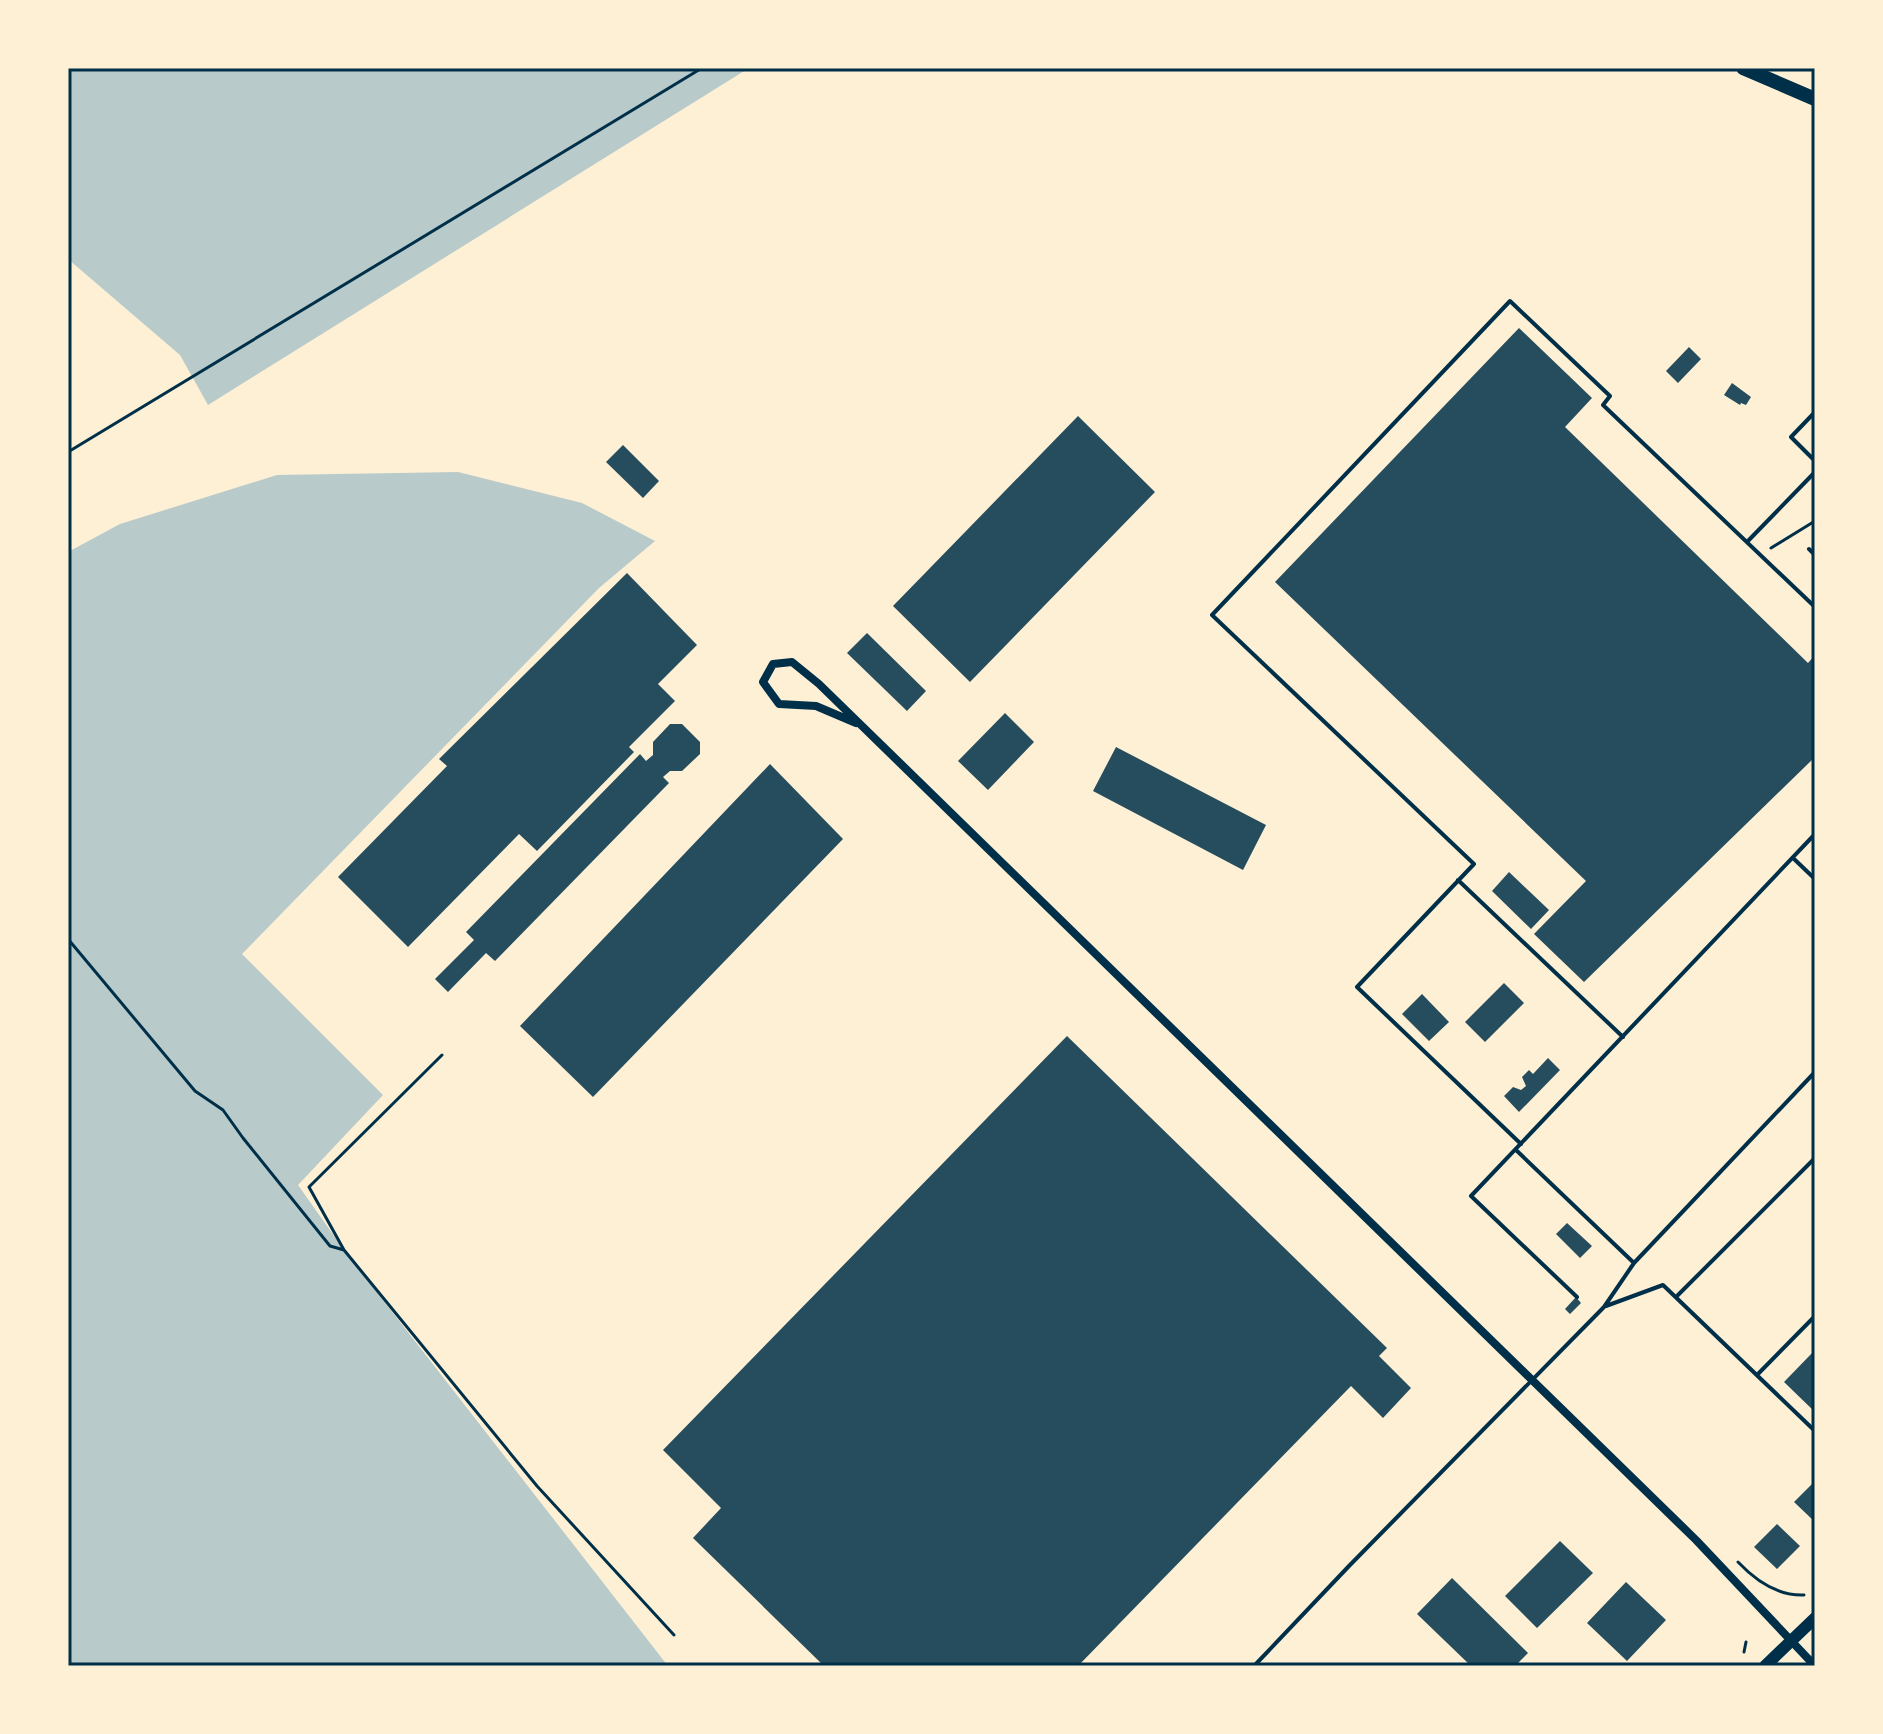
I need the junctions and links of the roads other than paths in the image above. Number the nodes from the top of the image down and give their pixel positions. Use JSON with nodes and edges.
{"nodes":[{"id":1,"x":1743,"y":68,"type":"edge"},
{"id":2,"x":1815,"y":99,"type":"edge"},
{"id":3,"x":1815,"y":412,"type":"edge"},
{"id":4,"x":1815,"y":461,"type":"edge"},
{"id":5,"x":1815,"y":472,"type":"edge"},
{"id":6,"x":1747,"y":542,"type":"junction"},
{"id":7,"x":1809,"y":549,"type":"dead end"},
{"id":8,"x":1815,"y":555,"type":"edge"},
{"id":9,"x":1815,"y":607,"type":"edge"},
{"id":10,"x":856,"y":723,"type":"junction"},
{"id":11,"x":1815,"y":834,"type":"edge"},
{"id":12,"x":1793,"y":858,"type":"junction"},
{"id":13,"x":1815,"y":879,"type":"edge"},
{"id":14,"x":1458,"y":880,"type":"junction"},
{"id":15,"x":1623,"y":1037,"type":"junction"},
{"id":16,"x":1815,"y":1072,"type":"edge"},
{"id":17,"x":1521,"y":1144,"type":"junction"},
{"id":18,"x":1516,"y":1150,"type":"junction"},
{"id":19,"x":1815,"y":1158,"type":"edge"},
{"id":20,"x":1634,"y":1263,"type":"junction"},
{"id":21,"x":1577,"y":1297,"type":"dead end"},
{"id":22,"x":1676,"y":1297,"type":"junction"},
{"id":23,"x":1604,"y":1307,"type":"junction"},
{"id":24,"x":1815,"y":1316,"type":"edge"},
{"id":25,"x":1757,"y":1375,"type":"junction"},
{"id":26,"x":1532,"y":1381,"type":"junction"},
{"id":27,"x":1815,"y":1431,"type":"edge"},
{"id":28,"x":1815,"y":1618,"type":"edge"},
{"id":29,"x":1791,"y":1640,"type":"junction"},
{"id":30,"x":1254,"y":1666,"type":"edge"},
{"id":31,"x":1765,"y":1666,"type":"edge"},
{"id":32,"x":1815,"y":1666,"type":"edge"}],
"edges":[{"from":1,"to":2,"type":"highway"},
{"from":3,"to":4,"type":"lane"},
{"from":5,"to":6,"type":"lane"},
{"from":6,"to":9,"type":"lane"},
{"from":6,"to":14,"type":"lane"},
{"from":7,"to":8,"type":"lane"},
{"from":10,"to":10,"type":"street"},
{"from":10,"to":26,"type":"street"},
{"from":11,"to":12,"type":"lane"},
{"from":12,"to":13,"type":"lane"},
{"from":12,"to":15,"type":"lane"},
{"from":14,"to":15,"type":"lane"},
{"from":14,"to":17,"type":"lane"},
{"from":15,"to":17,"type":"lane"},
{"from":16,"to":20,"type":"lane"},
{"from":17,"to":18,"type":"lane"},
{"from":18,"to":20,"type":"lane"},
{"from":18,"to":21,"type":"lane"},
{"from":19,"to":22,"type":"lane"},
{"from":20,"to":23,"type":"lane"},
{"from":22,"to":23,"type":"lane"},
{"from":22,"to":25,"type":"lane"},
{"from":23,"to":26,"type":"lane"},
{"from":24,"to":25,"type":"lane"},
{"from":25,"to":27,"type":"lane"},
{"from":26,"to":29,"type":"street"},
{"from":26,"to":30,"type":"lane"},
{"from":28,"to":29,"type":"main road"},
{"from":29,"to":31,"type":"main road"},
{"from":29,"to":32,"type":"street"}]}
